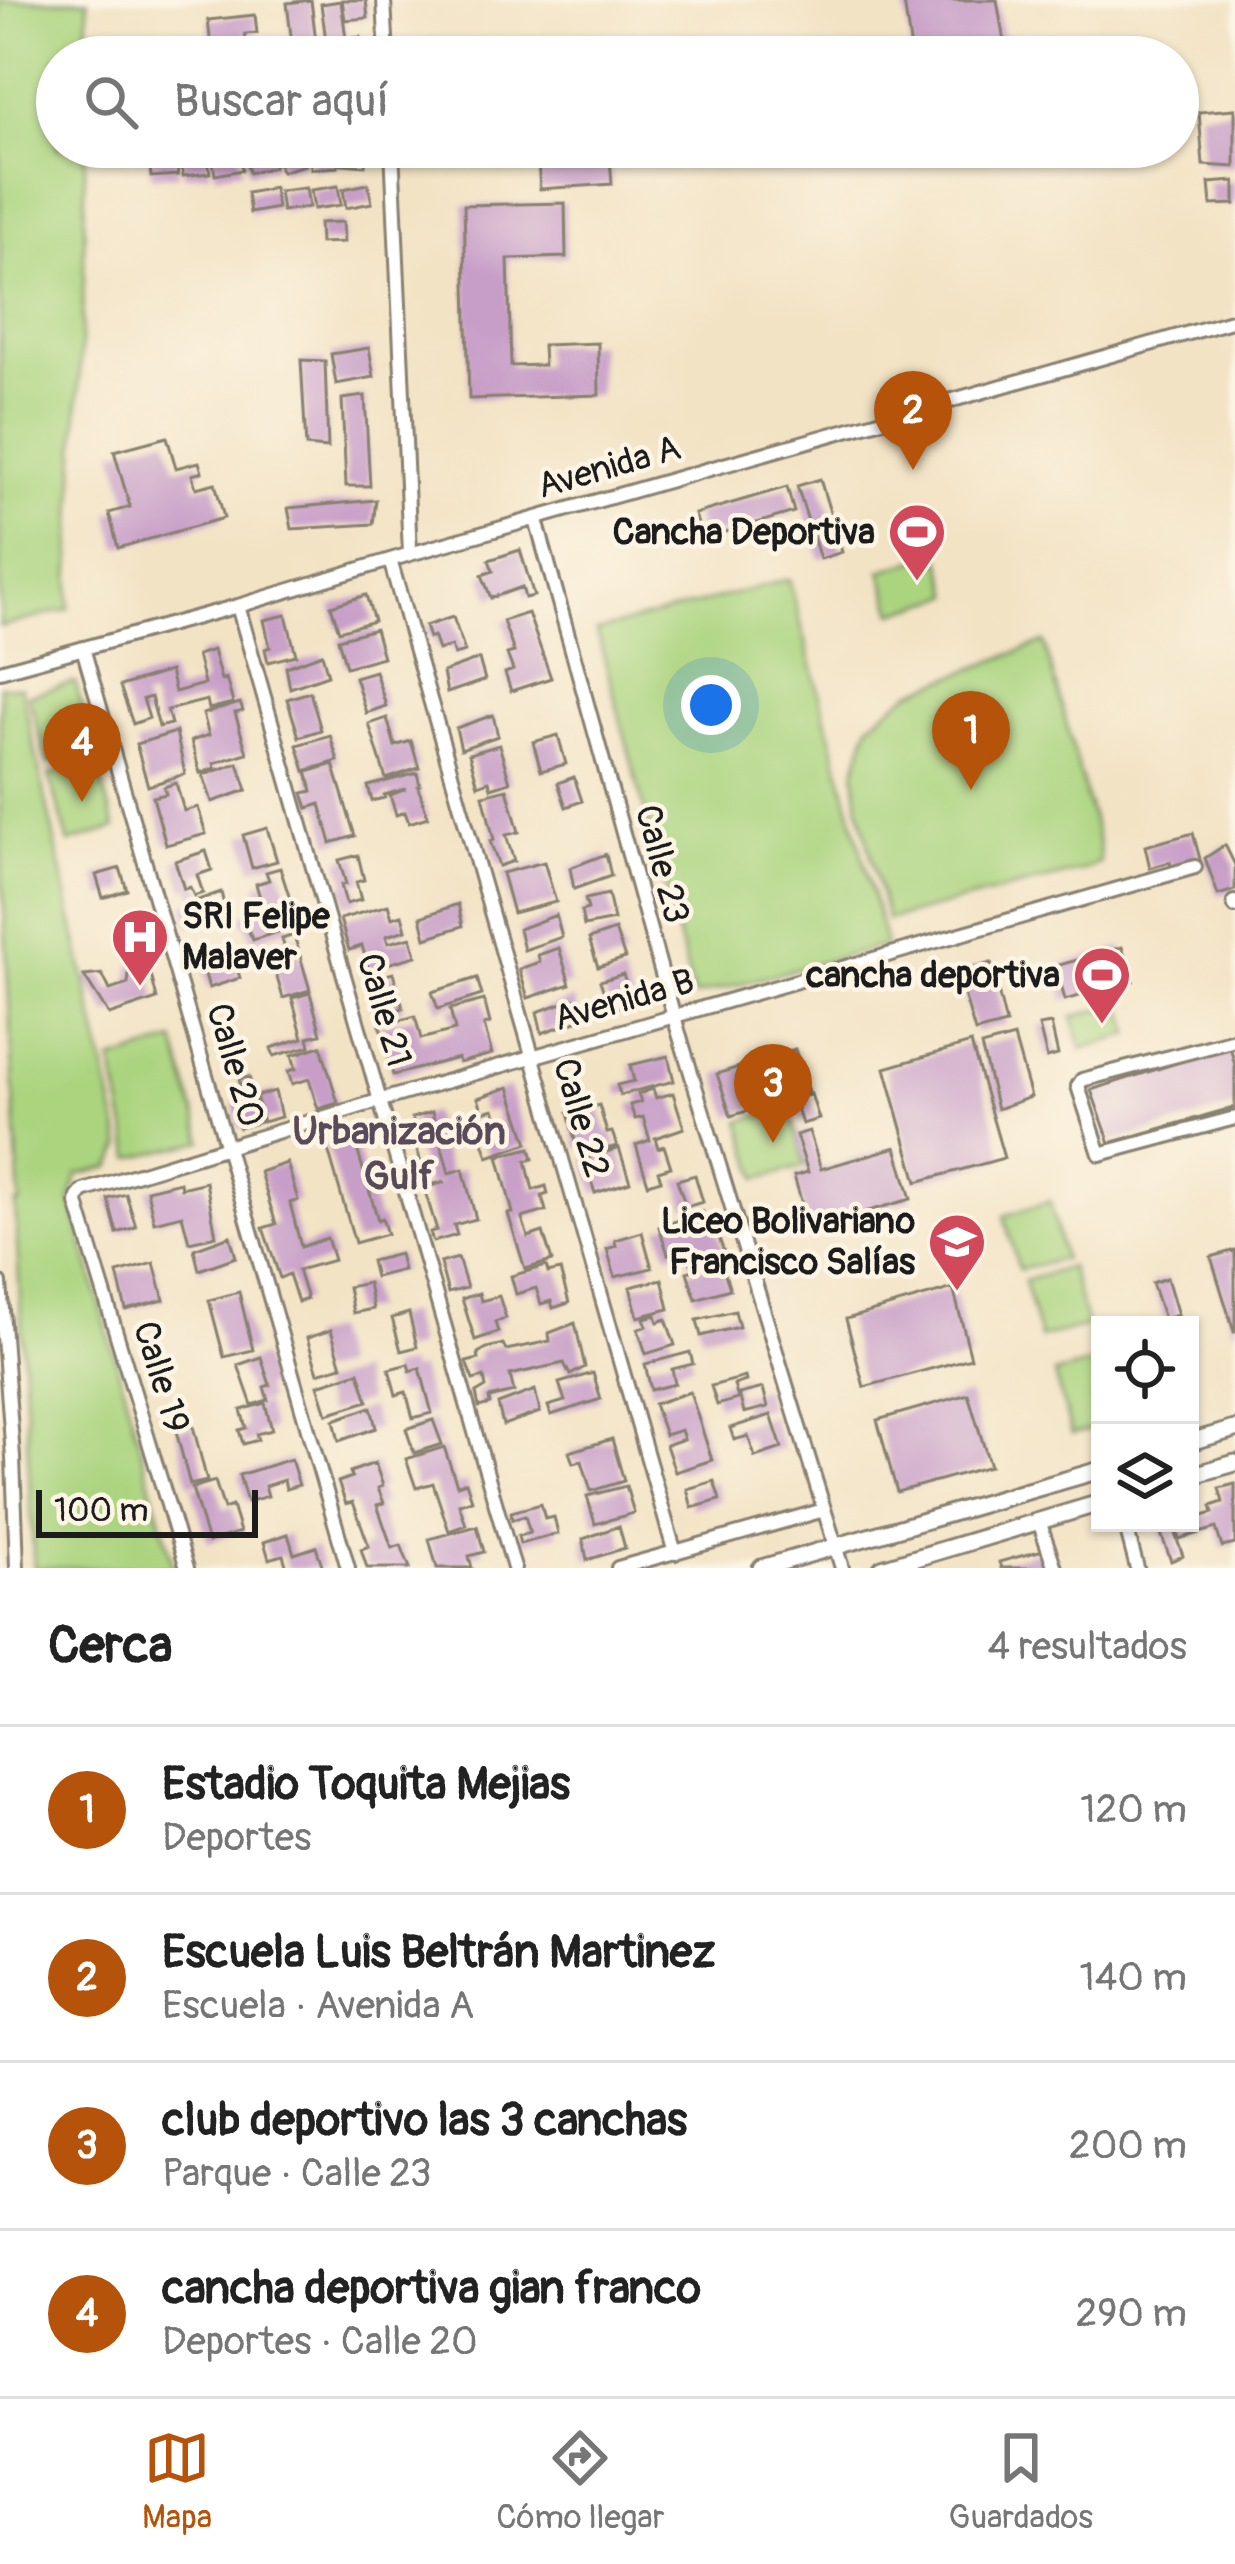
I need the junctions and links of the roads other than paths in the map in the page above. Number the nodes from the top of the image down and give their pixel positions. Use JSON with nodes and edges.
{"nodes":[{"id":1,"x":384,"y":0,"type":"edge"},
{"id":2,"x":386,"y":36,"type":"edge"},
{"id":3,"x":393,"y":168,"type":"edge"},
{"id":4,"x":1235,"y":320,"type":"edge"},
{"id":5,"x":536,"y":520,"type":"junction"},
{"id":6,"x":410,"y":554,"type":"junction"},
{"id":7,"x":390,"y":560,"type":"junction"},
{"id":8,"x":238,"y":606,"type":"junction"},
{"id":9,"x":83,"y":648,"type":"junction"},
{"id":10,"x":0,"y":671,"type":"edge"},
{"id":11,"x":1195,"y":867,"type":"dead end"},
{"id":12,"x":674,"y":1017,"type":"junction"},
{"id":13,"x":1235,"y":1040,"type":"edge"},
{"id":14,"x":532,"y":1056,"type":"junction"},
{"id":15,"x":379,"y":1101,"type":"junction"},
{"id":16,"x":1235,"y":1118,"type":"edge"},
{"id":17,"x":228,"y":1149,"type":"junction"},
{"id":18,"x":77,"y":1203,"type":"joint"},
{"id":19,"x":0,"y":1283,"type":"edge"},
{"id":20,"x":1235,"y":1429,"type":"edge"},
{"id":21,"x":1199,"y":1439,"type":"edge"},
{"id":22,"x":1235,"y":1462,"type":"edge"},
{"id":23,"x":1091,"y":1473,"type":"edge"},
{"id":24,"x":1199,"y":1473,"type":"edge"},
{"id":25,"x":1091,"y":1505,"type":"edge"},
{"id":26,"x":824,"y":1510,"type":"junction"},
{"id":27,"x":1039,"y":1521,"type":"junction"},
{"id":28,"x":1127,"y":1532,"type":"edge"},
{"id":29,"x":835,"y":1546,"type":"junction"},
{"id":30,"x":675,"y":1553,"type":"junction"},
{"id":31,"x":17,"y":1568,"type":"edge"},
{"id":32,"x":187,"y":1568,"type":"edge"},
{"id":33,"x":348,"y":1568,"type":"edge"},
{"id":34,"x":514,"y":1568,"type":"edge"},
{"id":35,"x":618,"y":1568,"type":"edge"},
{"id":36,"x":761,"y":1568,"type":"edge"},
{"id":37,"x":842,"y":1568,"type":"edge"},
{"id":38,"x":882,"y":1568,"type":"edge"},
{"id":39,"x":1055,"y":1568,"type":"edge"},
{"id":40,"x":1137,"y":1568,"type":"edge"}],
"edges":[{"from":1,"to":2,"type":"street"},
{"from":3,"to":6,"type":"street"},
{"from":4,"to":5,"type":"street","name":"Avenida A"},
{"from":5,"to":6,"type":"street","name":"Avenida A"},
{"from":5,"to":12,"type":"street","name":"Calle 23"},
{"from":6,"to":7,"type":"street","name":"Avenida A"},
{"from":7,"to":8,"type":"street","name":"Avenida A"},
{"from":7,"to":14,"type":"street","name":"Calle 22"},
{"from":8,"to":9,"type":"street","name":"Avenida A"},
{"from":8,"to":15,"type":"street","name":"Calle 21"},
{"from":9,"to":10,"type":"street","name":"Avenida A"},
{"from":9,"to":17,"type":"street","name":"Calle 20"},
{"from":11,"to":12,"type":"street","name":"Avenida B"},
{"from":12,"to":14,"type":"street","name":"Avenida B"},
{"from":12,"to":26,"type":"street","name":"Calle 23"},
{"from":13,"to":16,"type":"street"},
{"from":14,"to":15,"type":"street","name":"Avenida B"},
{"from":14,"to":30,"type":"street","name":"Calle 22"},
{"from":15,"to":17,"type":"street","name":"Avenida B"},
{"from":15,"to":34,"type":"street","name":"Calle 21"},
{"from":17,"to":18,"type":"street","name":"Avenida B"},
{"from":17,"to":33,"type":"street","name":"Calle 20"},
{"from":18,"to":32,"type":"street","name":"Calle 19"},
{"from":19,"to":31,"type":"street"},
{"from":20,"to":21,"type":"street"},
{"from":22,"to":24,"type":"street"},
{"from":23,"to":29,"type":"street"},
{"from":25,"to":27,"type":"street"},
{"from":26,"to":29,"type":"street","name":"Calle 23"},
{"from":26,"to":30,"type":"street"},
{"from":27,"to":38,"type":"street"},
{"from":27,"to":39,"type":"street"},
{"from":28,"to":40,"type":"street"},
{"from":29,"to":36,"type":"street"},
{"from":29,"to":37,"type":"street","name":"Calle 23"},
{"from":30,"to":35,"type":"street"}]}
